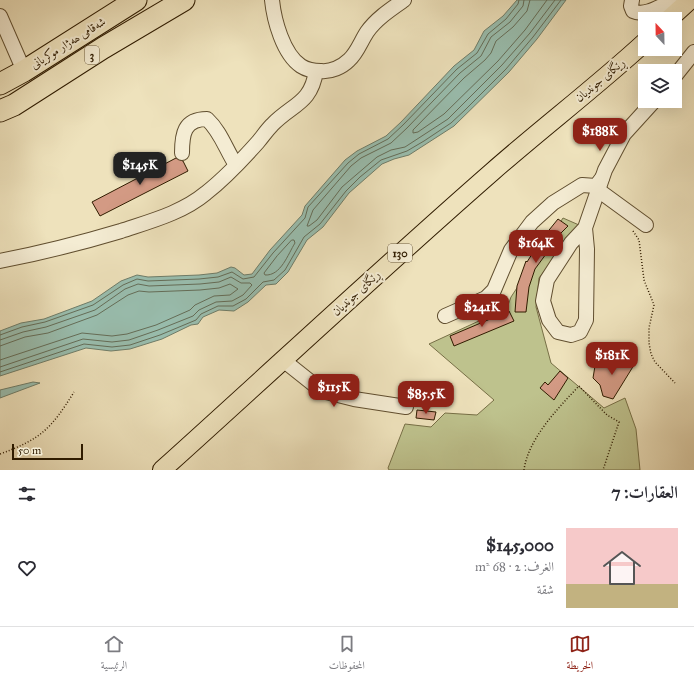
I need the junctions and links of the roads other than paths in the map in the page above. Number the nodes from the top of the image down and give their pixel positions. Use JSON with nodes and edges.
{"nodes":[{"id":1,"x":136,"y":0,"type":"edge"},
{"id":2,"x":184,"y":0,"type":"edge"},
{"id":3,"x":272,"y":0,"type":"edge"},
{"id":4,"x":395,"y":0,"type":"edge"},
{"id":5,"x":404,"y":0,"type":"edge"},
{"id":6,"x":632,"y":0,"type":"edge"},
{"id":7,"x":674,"y":0,"type":"edge"},
{"id":8,"x":690,"y":0,"type":"edge"},
{"id":9,"x":677,"y":12,"type":"edge"},
{"id":10,"x":0,"y":16,"type":"edge"},
{"id":11,"x":379,"y":19,"type":"junction"},
{"id":12,"x":638,"y":48,"type":"edge"},
{"id":13,"x":694,"y":52,"type":"edge"},
{"id":14,"x":682,"y":67,"type":"edge"},
{"id":15,"x":24,"y":71,"type":"junction"},
{"id":16,"x":316,"y":71,"type":"junction"},
{"id":17,"x":0,"y":84,"type":"edge"},
{"id":18,"x":648,"y":108,"type":"edge"},
{"id":19,"x":0,"y":111,"type":"edge"},
{"id":20,"x":182,"y":153,"type":"dead end"},
{"id":21,"x":236,"y":165,"type":"junction"},
{"id":22,"x":600,"y":184,"type":"junction"},
{"id":23,"x":646,"y":225,"type":"dead end"},
{"id":24,"x":585,"y":228,"type":"junction"},
{"id":25,"x":0,"y":261,"type":"edge"},
{"id":26,"x":445,"y":316,"type":"dead end"},
{"id":27,"x":283,"y":360,"type":"junction"},
{"id":28,"x":406,"y":407,"type":"dead end"},
{"id":29,"x":162,"y":470,"type":"edge"}],
"edges":[{"from":1,"to":15,"type":"highway","name":"شەقامی ھەژار موکریانی","number":"3"},
{"from":2,"to":19,"type":"highway","name":"شەقامی ھەژار موکریانی","number":"3"},
{"from":3,"to":16,"type":"street"},
{"from":4,"to":11,"type":"street"},
{"from":5,"to":11,"type":"street"},
{"from":6,"to":7,"type":"street"},
{"from":8,"to":9,"type":"main road"},
{"from":10,"to":15,"type":"street"},
{"from":11,"to":16,"type":"street"},
{"from":12,"to":27,"type":"main road","name":"ڕێگای جوندیان","number":"130"},
{"from":13,"to":14,"type":"street"},
{"from":15,"to":17,"type":"highway","name":"شەقامی ھەژار موکریانی","number":"3"},
{"from":16,"to":21,"type":"street"},
{"from":18,"to":22,"type":"street"},
{"from":20,"to":21,"type":"street"},
{"from":21,"to":25,"type":"street"},
{"from":22,"to":23,"type":"street"},
{"from":22,"to":24,"type":"street"},
{"from":22,"to":26,"type":"street"},
{"from":24,"to":24,"type":"street"},
{"from":27,"to":28,"type":"street"},
{"from":27,"to":29,"type":"main road","name":"ڕێگای جوندیان","number":"130"}]}
